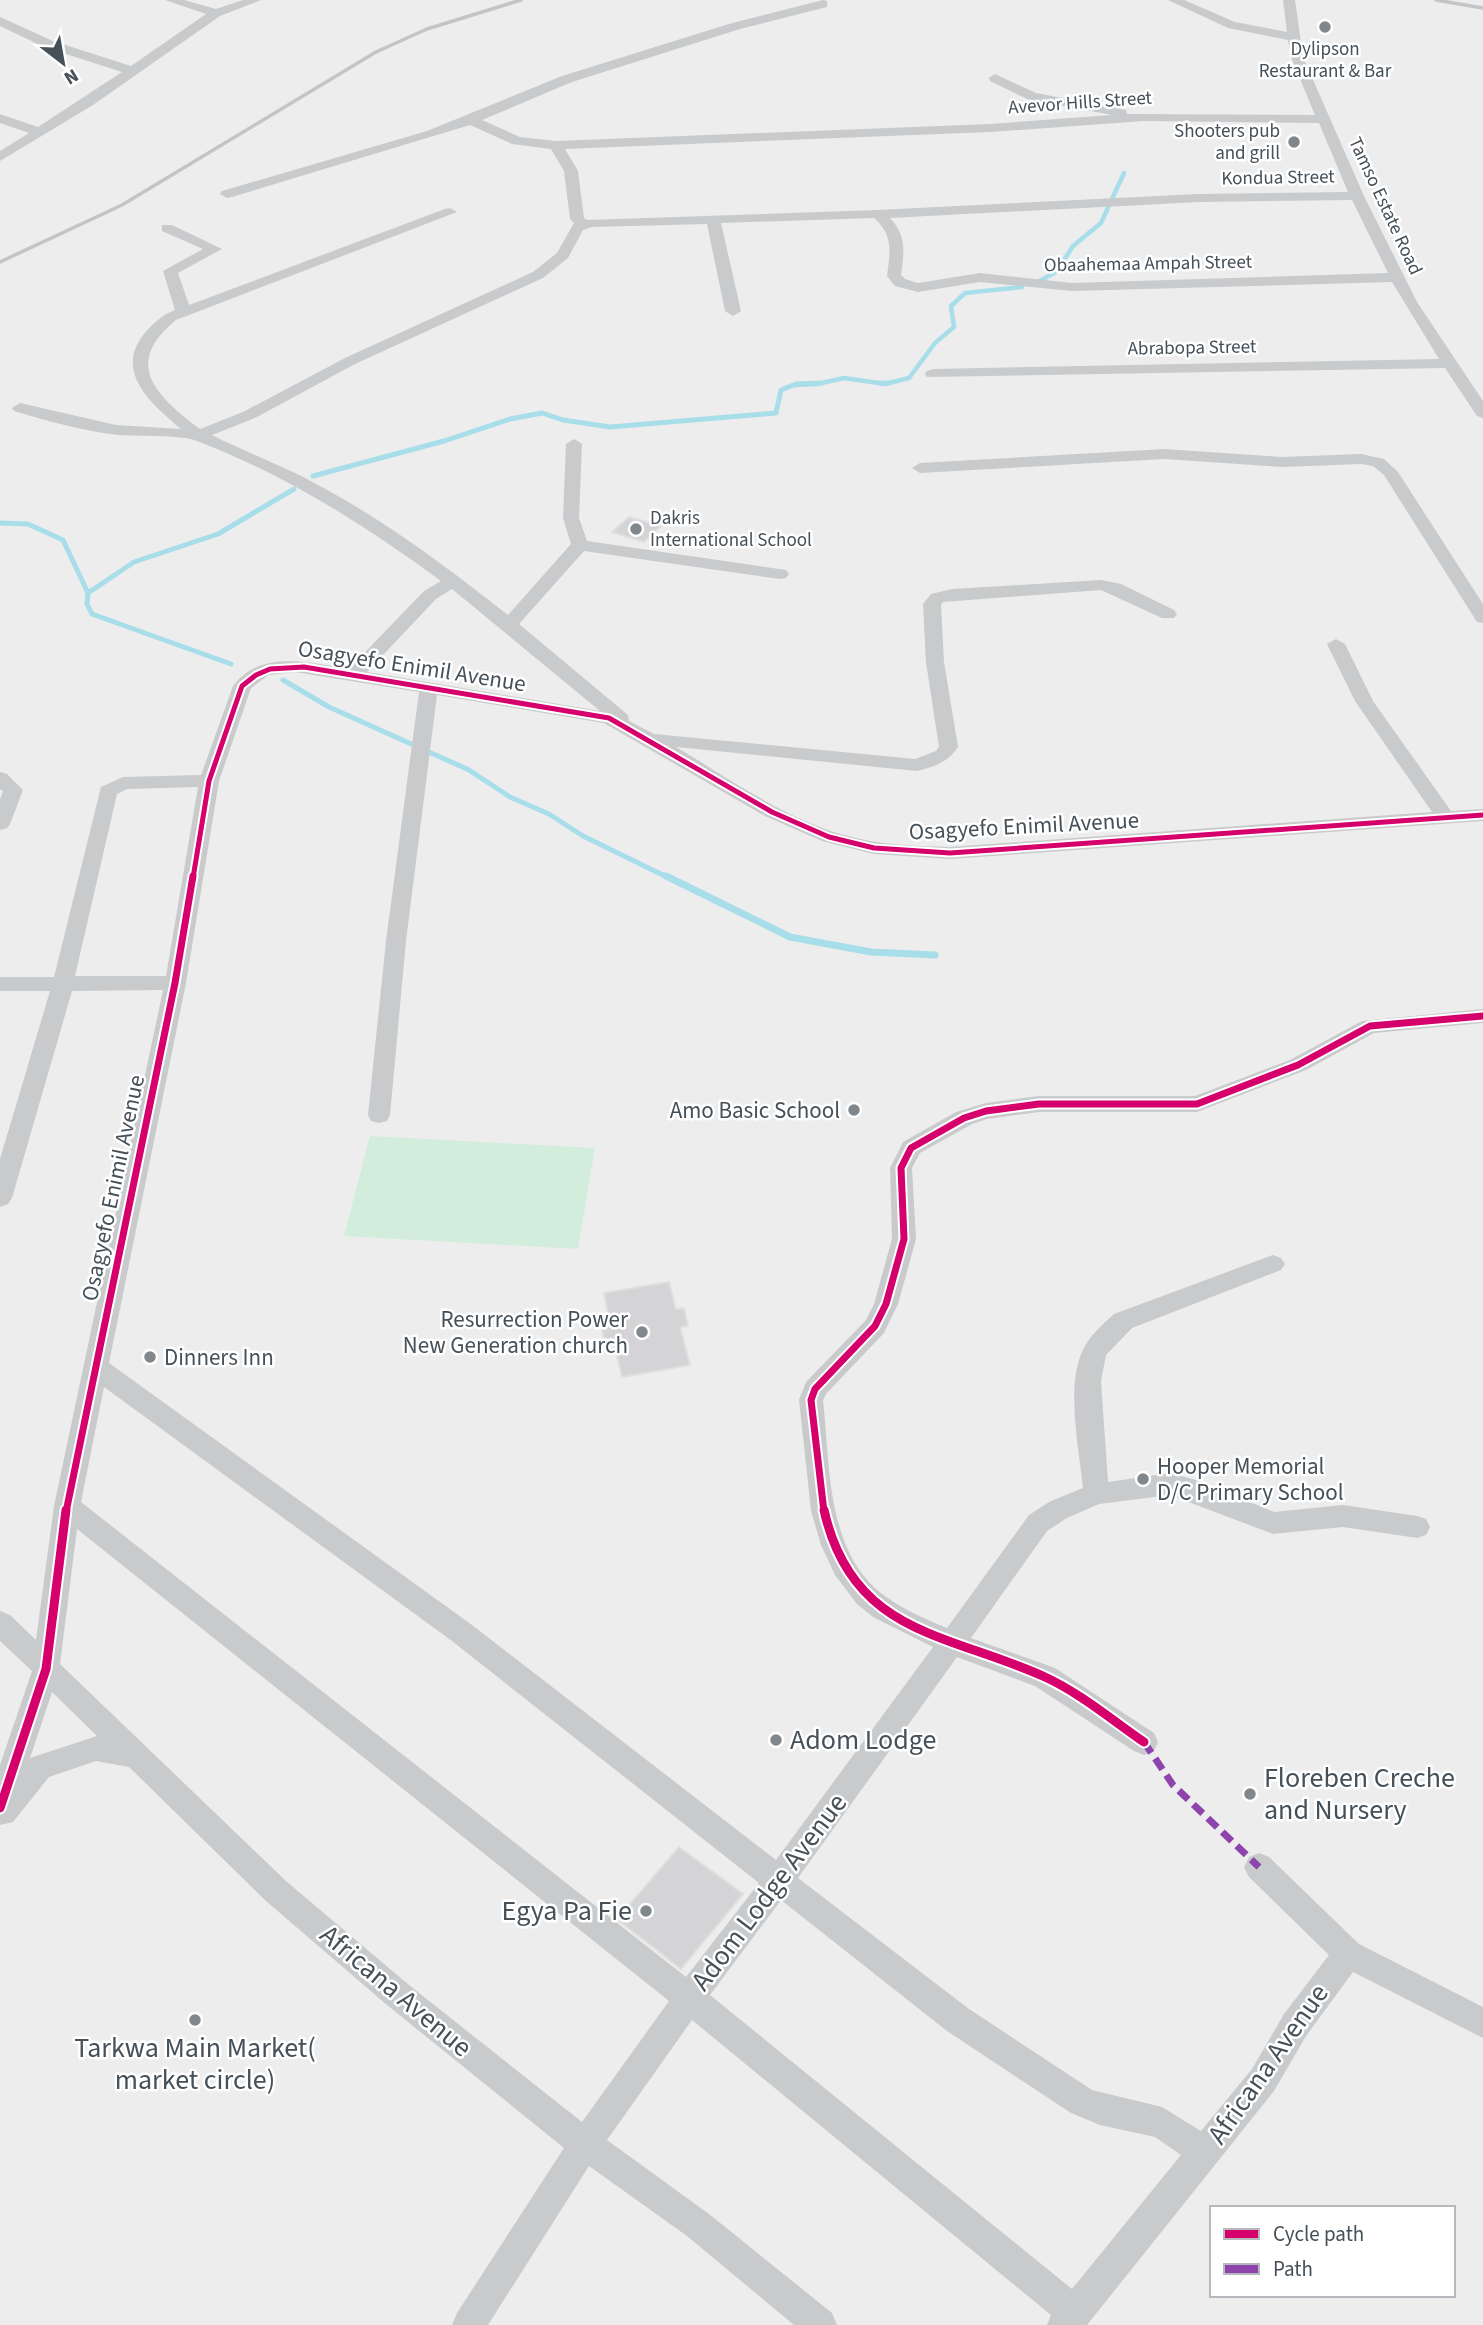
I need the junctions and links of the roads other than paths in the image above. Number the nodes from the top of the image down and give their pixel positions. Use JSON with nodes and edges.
{"nodes":[{"id":1,"x":171,"y":0,"type":"edge"},
{"id":2,"x":255,"y":0,"type":"edge"},
{"id":3,"x":1174,"y":0,"type":"edge"},
{"id":4,"x":1289,"y":0,"type":"edge"},
{"id":5,"x":823,"y":4,"type":"dead end"},
{"id":6,"x":216,"y":13,"type":"junction"},
{"id":7,"x":0,"y":21,"type":"edge"},
{"id":8,"x":1293,"y":37,"type":"junction"},
{"id":9,"x":132,"y":71,"type":"junction"},
{"id":10,"x":995,"y":78,"type":"dead end"},
{"id":11,"x":1144,"y":117,"type":"junction"},
{"id":12,"x":0,"y":118,"type":"edge"},
{"id":13,"x":1323,"y":119,"type":"junction"},
{"id":14,"x":471,"y":120,"type":"junction"},
{"id":15,"x":38,"y":132,"type":"junction"},
{"id":16,"x":556,"y":145,"type":"junction"},
{"id":17,"x":0,"y":158,"type":"edge"},
{"id":18,"x":227,"y":194,"type":"dead end"},
{"id":19,"x":1357,"y":196,"type":"junction"},
{"id":20,"x":1199,"y":198,"type":"joint"},
{"id":21,"x":450,"y":212,"type":"dead end"},
{"id":22,"x":877,"y":214,"type":"junction"},
{"id":23,"x":713,"y":218,"type":"junction"},
{"id":24,"x":583,"y":225,"type":"junction"},
{"id":25,"x":167,"y":228,"type":"dead end"},
{"id":26,"x":1396,"y":277,"type":"junction"},
{"id":27,"x":183,"y":310,"type":"junction"},
{"id":28,"x":733,"y":312,"type":"dead end"},
{"id":29,"x":1452,"y":363,"type":"junction"},
{"id":30,"x":933,"y":374,"type":"dead end"},
{"id":31,"x":20,"y":408,"type":"dead end"},
{"id":32,"x":1483,"y":413,"type":"edge"},
{"id":33,"x":198,"y":435,"type":"junction"},
{"id":34,"x":574,"y":444,"type":"dead end"},
{"id":35,"x":919,"y":468,"type":"dead end"},
{"id":36,"x":580,"y":545,"type":"junction"},
{"id":37,"x":780,"y":574,"type":"dead end"},
{"id":38,"x":451,"y":582,"type":"junction"},
{"id":39,"x":1168,"y":614,"type":"dead end"},
{"id":40,"x":1483,"y":618,"type":"edge"},
{"id":41,"x":508,"y":626,"type":"junction"},
{"id":42,"x":1336,"y":644,"type":"dead end"},
{"id":43,"x":354,"y":675,"type":"junction"},
{"id":44,"x":429,"y":687,"type":"junction"},
{"id":45,"x":643,"y":734,"type":"junction"},
{"id":46,"x":0,"y":778,"type":"edge"},
{"id":47,"x":209,"y":782,"type":"junction"},
{"id":48,"x":1483,"y":816,"type":"edge"},
{"id":49,"x":1446,"y":818,"type":"junction"},
{"id":50,"x":0,"y":824,"type":"edge"},
{"id":51,"x":176,"y":983,"type":"junction"},
{"id":52,"x":63,"y":984,"type":"junction"},
{"id":53,"x":0,"y":985,"type":"edge"},
{"id":54,"x":1483,"y":1016,"type":"edge"},
{"id":55,"x":379,"y":1115,"type":"dead end"},
{"id":56,"x":0,"y":1198,"type":"edge"},
{"id":57,"x":1273,"y":1264,"type":"dead end"},
{"id":58,"x":94,"y":1366,"type":"junction"},
{"id":59,"x":1097,"y":1494,"type":"junction"},
{"id":60,"x":66,"y":1506,"type":"junction"},
{"id":61,"x":1416,"y":1527,"type":"dead end"},
{"id":62,"x":0,"y":1623,"type":"edge"},
{"id":63,"x":954,"y":1642,"type":"junction"},
{"id":64,"x":46,"y":1669,"type":"junction"},
{"id":65,"x":1144,"y":1742,"type":"dead end"},
{"id":66,"x":135,"y":1755,"type":"junction"},
{"id":67,"x":0,"y":1808,"type":"edge"},
{"id":68,"x":0,"y":1817,"type":"edge"},
{"id":69,"x":1259,"y":1867,"type":"dead end"},
{"id":70,"x":779,"y":1881,"type":"junction"},
{"id":71,"x":1348,"y":1954,"type":"junction"},
{"id":72,"x":689,"y":1998,"type":"junction"},
{"id":73,"x":1483,"y":2023,"type":"edge"},
{"id":74,"x":585,"y":2144,"type":"junction"},
{"id":75,"x":1205,"y":2153,"type":"junction"},
{"id":76,"x":1070,"y":2319,"type":"edge"},
{"id":77,"x":469,"y":2325,"type":"edge"},
{"id":78,"x":820,"y":2325,"type":"edge"}],
"edges":[{"from":1,"to":6,"type":"street"},
{"from":2,"to":6,"type":"street"},
{"from":3,"to":8,"type":"street"},
{"from":4,"to":8,"type":"street","name":"Tamso Estate Road"},
{"from":5,"to":14,"type":"street"},
{"from":6,"to":9,"type":"street"},
{"from":7,"to":9,"type":"street"},
{"from":8,"to":13,"type":"street","name":"Tamso Estate Road"},
{"from":9,"to":15,"type":"street"},
{"from":10,"to":11,"type":"street"},
{"from":11,"to":13,"type":"street","name":"Avevor Hills Street"},
{"from":11,"to":16,"type":"street","name":"Avevor Hills Street"},
{"from":12,"to":15,"type":"street"},
{"from":13,"to":19,"type":"street","name":"Tamso Estate Road"},
{"from":14,"to":16,"type":"street","name":"Avevor Hills Street"},
{"from":14,"to":18,"type":"street"},
{"from":15,"to":17,"type":"street"},
{"from":16,"to":24,"type":"street"},
{"from":19,"to":20,"type":"street","name":"Kondua Street"},
{"from":19,"to":26,"type":"street","name":"Tamso Estate Road"},
{"from":20,"to":22,"type":"street"},
{"from":21,"to":27,"type":"street"},
{"from":22,"to":23,"type":"street"},
{"from":22,"to":26,"type":"street","name":"Obaahemaa Ampah Street"},
{"from":23,"to":24,"type":"street"},
{"from":23,"to":28,"type":"street"},
{"from":24,"to":33,"type":"street"},
{"from":25,"to":27,"type":"street"},
{"from":26,"to":29,"type":"street","name":"Tamso Estate Road"},
{"from":27,"to":33,"type":"street"},
{"from":29,"to":30,"type":"street","name":"Abrabopa Street"},
{"from":29,"to":32,"type":"street","name":"Tamso Estate Road"},
{"from":31,"to":33,"type":"street"},
{"from":33,"to":38,"type":"street"},
{"from":34,"to":36,"type":"street"},
{"from":35,"to":40,"type":"street"},
{"from":36,"to":37,"type":"street"},
{"from":36,"to":41,"type":"street"},
{"from":38,"to":41,"type":"street"},
{"from":38,"to":43,"type":"street"},
{"from":39,"to":45,"type":"street"},
{"from":41,"to":45,"type":"street"},
{"from":42,"to":49,"type":"street"},
{"from":43,"to":44,"type":"street","name":"Osagyefo Enimil Avenue"},
{"from":43,"to":47,"type":"street","name":"Osagyefo Enimil Avenue"},
{"from":44,"to":45,"type":"street","name":"Osagyefo Enimil Avenue"},
{"from":44,"to":55,"type":"street"},
{"from":45,"to":49,"type":"street","name":"Osagyefo Enimil Avenue"},
{"from":46,"to":50,"type":"street"},
{"from":47,"to":51,"type":"street","name":"Osagyefo Enimil Avenue"},
{"from":47,"to":52,"type":"street"},
{"from":48,"to":49,"type":"street"},
{"from":51,"to":52,"type":"street"},
{"from":51,"to":58,"type":"street","name":"Osagyefo Enimil Avenue"},
{"from":52,"to":53,"type":"street"},
{"from":52,"to":56,"type":"street"},
{"from":54,"to":63,"type":"street"},
{"from":57,"to":59,"type":"street"},
{"from":58,"to":60,"type":"street","name":"Osagyefo Enimil Avenue"},
{"from":58,"to":70,"type":"street"},
{"from":59,"to":61,"type":"street","name":"Adom Lodge Avenue"},
{"from":59,"to":63,"type":"street","name":"Adom Lodge Avenue"},
{"from":60,"to":64,"type":"street","name":"Osagyefo Enimil Avenue"},
{"from":60,"to":72,"type":"street"},
{"from":62,"to":64,"type":"street","name":"Africana Avenue"},
{"from":63,"to":65,"type":"street"},
{"from":63,"to":70,"type":"street","name":"Adom Lodge Avenue"},
{"from":64,"to":66,"type":"street","name":"Africana Avenue"},
{"from":64,"to":67,"type":"street","name":"Osagyefo Enimil Avenue"},
{"from":66,"to":68,"type":"street"},
{"from":66,"to":74,"type":"street","name":"Africana Avenue"},
{"from":69,"to":71,"type":"street"},
{"from":70,"to":72,"type":"street","name":"Adom Lodge Avenue"},
{"from":70,"to":75,"type":"street"},
{"from":71,"to":73,"type":"street"},
{"from":71,"to":75,"type":"street","name":"Africana Avenue"},
{"from":72,"to":74,"type":"street","name":"Adom Lodge Avenue"},
{"from":72,"to":76,"type":"street"},
{"from":74,"to":77,"type":"street","name":"Adom Lodge Avenue"},
{"from":74,"to":78,"type":"street","name":"Africana Avenue"},
{"from":75,"to":76,"type":"street","name":"Africana Avenue"}]}
